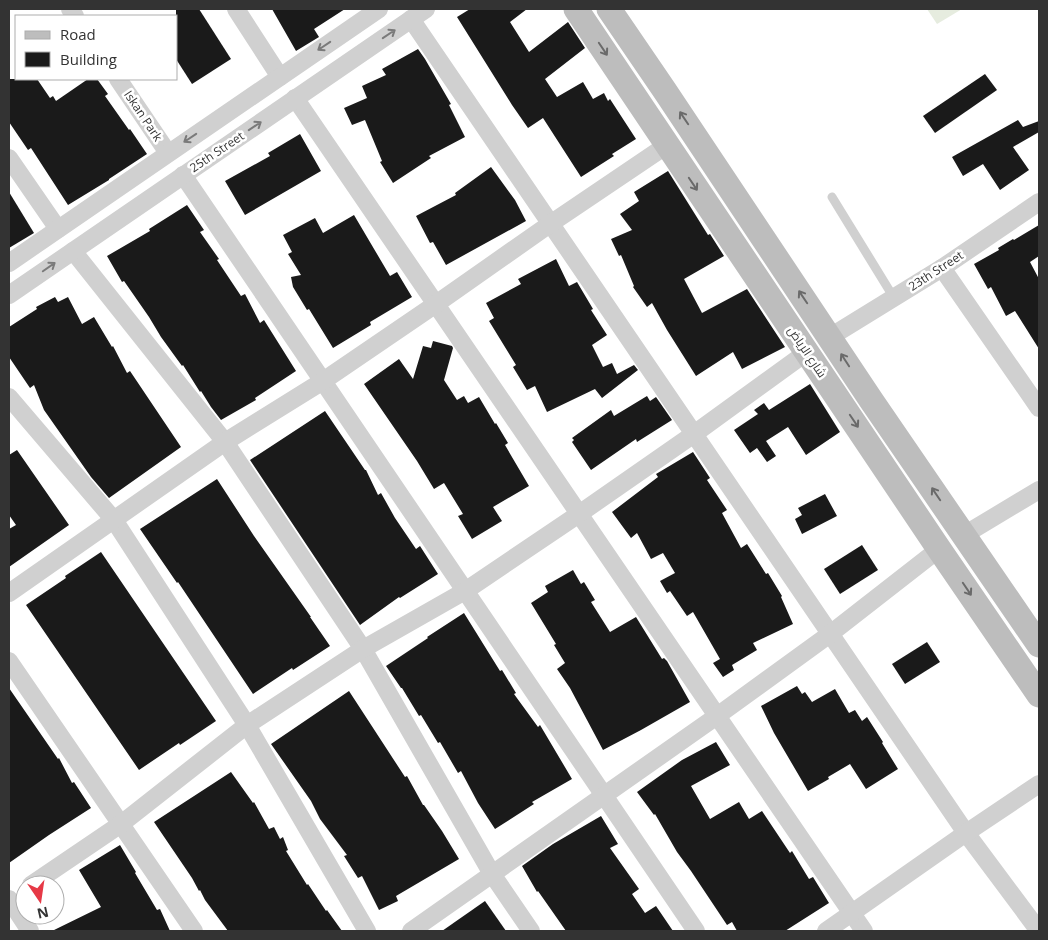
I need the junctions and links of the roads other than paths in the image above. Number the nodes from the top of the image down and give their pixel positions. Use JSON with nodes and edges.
{"nodes":[{"id":1,"x":236,"y":9,"type":"edge"},
{"id":2,"x":379,"y":9,"type":"edge"},
{"id":3,"x":426,"y":9,"type":"edge"},
{"id":4,"x":576,"y":9,"type":"edge"},
{"id":5,"x":609,"y":9,"type":"edge"},
{"id":6,"x":411,"y":19,"type":"junction"},
{"id":7,"x":280,"y":76,"type":"junction"},
{"id":8,"x":119,"y":80,"type":"edge"},
{"id":9,"x":295,"y":98,"type":"junction"},
{"id":10,"x":667,"y":145,"type":"junction"},
{"id":11,"x":168,"y":153,"type":"junction"},
{"id":12,"x":9,"y":158,"type":"edge"},
{"id":13,"x":183,"y":175,"type":"junction"},
{"id":14,"x":832,"y":197,"type":"dead end"},
{"id":15,"x":1039,"y":202,"type":"edge"},
{"id":16,"x":550,"y":224,"type":"junction"},
{"id":17,"x":58,"y":229,"type":"junction"},
{"id":18,"x":73,"y":251,"type":"junction"},
{"id":19,"x":9,"y":263,"type":"edge"},
{"id":20,"x":942,"y":268,"type":"junction"},
{"id":21,"x":9,"y":295,"type":"edge"},
{"id":22,"x":894,"y":298,"type":"junction"},
{"id":23,"x":436,"y":304,"type":"junction"},
{"id":24,"x":830,"y":337,"type":"junction"},
{"id":25,"x":807,"y":352,"type":"junction"},
{"id":26,"x":322,"y":381,"type":"junction"},
{"id":27,"x":9,"y":397,"type":"edge"},
{"id":28,"x":1039,"y":408,"type":"edge"},
{"id":29,"x":694,"y":434,"type":"junction"},
{"id":30,"x":225,"y":442,"type":"junction"},
{"id":31,"x":1039,"y":490,"type":"edge"},
{"id":32,"x":579,"y":514,"type":"junction"},
{"id":33,"x":114,"y":520,"type":"junction"},
{"id":34,"x":964,"y":535,"type":"junction"},
{"id":35,"x":939,"y":549,"type":"junction"},
{"id":36,"x":465,"y":591,"type":"junction"},
{"id":37,"x":9,"y":593,"type":"edge"},
{"id":38,"x":830,"y":634,"type":"junction"},
{"id":39,"x":1039,"y":645,"type":"edge"},
{"id":40,"x":363,"y":648,"type":"junction"},
{"id":41,"x":9,"y":661,"type":"edge"},
{"id":42,"x":1039,"y":695,"type":"edge"},
{"id":43,"x":718,"y":716,"type":"junction"},
{"id":44,"x":247,"y":725,"type":"junction"},
{"id":45,"x":1039,"y":784,"type":"edge"},
{"id":46,"x":604,"y":796,"type":"junction"},
{"id":47,"x":121,"y":824,"type":"junction"},
{"id":48,"x":966,"y":833,"type":"junction"},
{"id":49,"x":492,"y":874,"type":"junction"},
{"id":50,"x":46,"y":875,"type":"edge"},
{"id":51,"x":9,"y":900,"type":"edge"},
{"id":52,"x":852,"y":913,"type":"junction"},
{"id":53,"x":30,"y":931,"type":"edge"},
{"id":54,"x":194,"y":931,"type":"edge"},
{"id":55,"x":367,"y":931,"type":"edge"},
{"id":56,"x":411,"y":931,"type":"edge"},
{"id":57,"x":531,"y":931,"type":"edge"},
{"id":58,"x":696,"y":931,"type":"edge"},
{"id":59,"x":826,"y":931,"type":"edge"},
{"id":60,"x":864,"y":931,"type":"edge"},
{"id":61,"x":1039,"y":931,"type":"edge"}],
"edges":[{"from":1,"to":7,"type":"street"},
{"from":2,"to":7,"type":"street","one_way":true},
{"from":3,"to":6,"type":"street","name":"25th Street"},
{"from":4,"to":10,"type":"main road","name":"شارع الرياض","one_way":true},
{"from":24,"to":5,"type":"main road","one_way":true},
{"from":9,"to":6,"type":"street","name":"25th Street","one_way":true},
{"from":6,"to":16,"type":"street"},
{"from":7,"to":11,"type":"street","one_way":true},
{"from":8,"to":11,"type":"street","name":"Iskan Park"},
{"from":13,"to":9,"type":"street","name":"25th Street","one_way":true},
{"from":9,"to":23,"type":"street"},
{"from":10,"to":16,"type":"street"},
{"from":10,"to":25,"type":"main road","name":"شارع الرياض","one_way":true},
{"from":11,"to":17,"type":"street"},
{"from":12,"to":17,"type":"street"},
{"from":13,"to":18,"type":"street","name":"25th Street"},
{"from":13,"to":26,"type":"street"},
{"from":14,"to":22,"type":"lane"},
{"from":15,"to":20,"type":"street","name":"23th Street"},
{"from":16,"to":23,"type":"street"},
{"from":16,"to":29,"type":"street"},
{"from":17,"to":19,"type":"street"},
{"from":21,"to":18,"type":"street","name":"25th Street","one_way":true},
{"from":18,"to":30,"type":"street"},
{"from":20,"to":22,"type":"street","name":"23th Street"},
{"from":20,"to":28,"type":"street"},
{"from":22,"to":24,"type":"street","name":"23th Street"},
{"from":23,"to":26,"type":"street"},
{"from":23,"to":32,"type":"street"},
{"from":34,"to":24,"type":"main road","one_way":true},
{"from":25,"to":29,"type":"street"},
{"from":25,"to":35,"type":"main road","name":"شارع الرياض","one_way":true},
{"from":26,"to":30,"type":"street"},
{"from":26,"to":36,"type":"street"},
{"from":27,"to":33,"type":"street"},
{"from":29,"to":32,"type":"street"},
{"from":29,"to":38,"type":"street"},
{"from":30,"to":33,"type":"street"},
{"from":30,"to":40,"type":"street"},
{"from":31,"to":34,"type":"street"},
{"from":32,"to":36,"type":"street"},
{"from":32,"to":43,"type":"street"},
{"from":33,"to":37,"type":"street"},
{"from":33,"to":44,"type":"street"},
{"from":34,"to":39,"type":"main road"},
{"from":35,"to":38,"type":"street"},
{"from":35,"to":42,"type":"main road","name":"شارع الرياض","one_way":true},
{"from":36,"to":40,"type":"street"},
{"from":36,"to":46,"type":"street"},
{"from":38,"to":43,"type":"street"},
{"from":38,"to":48,"type":"street"},
{"from":40,"to":44,"type":"street"},
{"from":40,"to":49,"type":"street"},
{"from":41,"to":47,"type":"street"},
{"from":43,"to":46,"type":"street"},
{"from":43,"to":52,"type":"street"},
{"from":44,"to":47,"type":"street"},
{"from":44,"to":55,"type":"street"},
{"from":45,"to":48,"type":"street"},
{"from":46,"to":49,"type":"street"},
{"from":46,"to":58,"type":"street"},
{"from":47,"to":50,"type":"street"},
{"from":47,"to":54,"type":"street"},
{"from":48,"to":52,"type":"street"},
{"from":48,"to":61,"type":"street"},
{"from":49,"to":56,"type":"street"},
{"from":49,"to":57,"type":"street"},
{"from":51,"to":53,"type":"street"},
{"from":52,"to":59,"type":"street"},
{"from":52,"to":60,"type":"street"}]}
